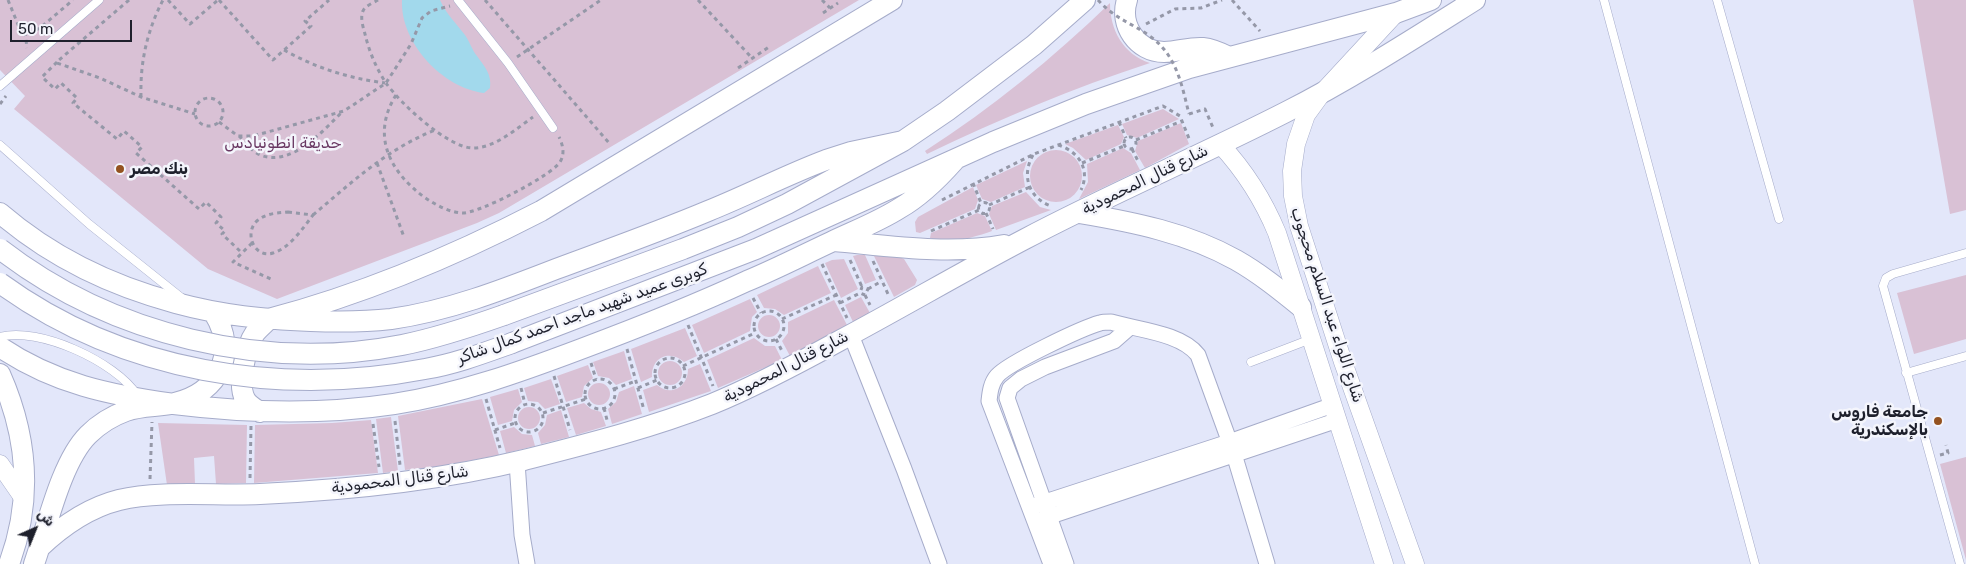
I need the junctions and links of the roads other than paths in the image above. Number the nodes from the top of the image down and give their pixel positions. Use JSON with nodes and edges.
{"nodes":[{"id":1,"x":99,"y":0,"type":"edge"},
{"id":2,"x":458,"y":0,"type":"edge"},
{"id":3,"x":892,"y":0,"type":"edge"},
{"id":4,"x":1085,"y":0,"type":"edge"},
{"id":5,"x":1127,"y":0,"type":"edge"},
{"id":6,"x":1432,"y":0,"type":"edge"},
{"id":7,"x":1475,"y":0,"type":"edge"},
{"id":8,"x":1604,"y":0,"type":"edge"},
{"id":9,"x":1717,"y":0,"type":"edge"},
{"id":10,"x":1396,"y":13,"type":"junction"},
{"id":11,"x":1229,"y":57,"type":"junction"},
{"id":12,"x":0,"y":86,"type":"edge"},
{"id":13,"x":1322,"y":93,"type":"junction"},
{"id":14,"x":553,"y":128,"type":"road end"},
{"id":15,"x":903,"y":141,"type":"junction"},
{"id":16,"x":1220,"y":144,"type":"junction"},
{"id":17,"x":0,"y":145,"type":"edge"},
{"id":18,"x":954,"y":161,"type":"junction"},
{"id":19,"x":1079,"y":212,"type":"junction"},
{"id":20,"x":0,"y":213,"type":"edge"},
{"id":21,"x":1779,"y":218,"type":"dead end"},
{"id":22,"x":9,"y":230,"type":"edge"},
{"id":23,"x":1028,"y":238,"type":"junction"},
{"id":24,"x":832,"y":241,"type":"junction"},
{"id":25,"x":0,"y":249,"type":"edge"},
{"id":26,"x":1966,"y":253,"type":"edge"},
{"id":27,"x":0,"y":283,"type":"edge"},
{"id":28,"x":1301,"y":307,"type":"junction"},
{"id":29,"x":194,"y":308,"type":"junction"},
{"id":30,"x":214,"y":313,"type":"junction"},
{"id":31,"x":269,"y":320,"type":"junction"},
{"id":32,"x":1130,"y":328,"type":"junction"},
{"id":33,"x":851,"y":330,"type":"junction"},
{"id":34,"x":0,"y":337,"type":"edge"},
{"id":35,"x":1311,"y":339,"type":"junction"},
{"id":36,"x":0,"y":347,"type":"edge"},
{"id":37,"x":1966,"y":356,"type":"edge"},
{"id":38,"x":1251,"y":362,"type":"dead end"},
{"id":39,"x":1906,"y":372,"type":"junction"},
{"id":40,"x":0,"y":374,"type":"edge"},
{"id":41,"x":1008,"y":398,"type":"junction"},
{"id":42,"x":140,"y":400,"type":"junction"},
{"id":43,"x":989,"y":401,"type":"junction"},
{"id":44,"x":174,"y":404,"type":"junction"},
{"id":45,"x":1336,"y":412,"type":"junction"},
{"id":46,"x":259,"y":417,"type":"junction"},
{"id":47,"x":1232,"y":448,"type":"junction"},
{"id":48,"x":510,"y":459,"type":"junction"},
{"id":49,"x":0,"y":464,"type":"edge"},
{"id":50,"x":24,"y":499,"type":"junction"},
{"id":51,"x":1043,"y":513,"type":"junction"},
{"id":52,"x":36,"y":556,"type":"edge"},
{"id":53,"x":8,"y":564,"type":"edge"},
{"id":54,"x":527,"y":564,"type":"edge"},
{"id":55,"x":939,"y":564,"type":"edge"},
{"id":56,"x":1051,"y":564,"type":"edge"},
{"id":57,"x":1066,"y":564,"type":"edge"},
{"id":58,"x":1267,"y":564,"type":"edge"},
{"id":59,"x":1384,"y":564,"type":"edge"},
{"id":60,"x":1415,"y":564,"type":"edge"},
{"id":61,"x":1755,"y":564,"type":"edge"},
{"id":62,"x":1960,"y":564,"type":"edge"}],
"edges":[{"from":1,"to":12,"type":"lane"},
{"from":2,"to":14,"type":"lane"},
{"from":3,"to":31,"type":"main road"},
{"from":4,"to":15,"type":"main road"},
{"from":5,"to":11,"type":"main road"},
{"from":6,"to":10,"type":"main road"},
{"from":7,"to":13,"type":"main road","name":"شارع قنال المحمودية"},
{"from":8,"to":61,"type":"lane"},
{"from":9,"to":21,"type":"lane"},
{"from":10,"to":11,"type":"main road"},
{"from":10,"to":13,"type":"street","name":"شارع اللواء عبد السلام محجوب"},
{"from":11,"to":18,"type":"main road","name":"كوبرى عميد شهيد ماجد احمد كمال شاكر"},
{"from":13,"to":16,"type":"main road","name":"شارع قنال المحمودية"},
{"from":13,"to":60,"type":"street","name":"شارع اللواء عبد السلام محجوب"},
{"from":15,"to":25,"type":"main road","name":"كوبرى عميد شهيد ماجد احمد كمال شاكر","bridge":true},
{"from":15,"to":31,"type":"main road"},
{"from":16,"to":19,"type":"main road","name":"شارع قنال المحمودية"},
{"from":16,"to":28,"type":"street","name":"شارع اللواء عبد السلام محجوب"},
{"from":17,"to":29,"type":"lane"},
{"from":18,"to":24,"type":"main road"},
{"from":18,"to":27,"type":"main road","name":"كوبرى عميد شهيد ماجد احمد كمال شاكر","bridge":true},
{"from":19,"to":23,"type":"main road","name":"شارع قنال المحمودية"},
{"from":19,"to":28,"type":"main road"},
{"from":20,"to":22,"type":"main road"},
{"from":22,"to":29,"type":"main road"},
{"from":23,"to":24,"type":"main road"},
{"from":23,"to":33,"type":"main road","name":"شارع قنال المحمودية"},
{"from":24,"to":46,"type":"main road"},
{"from":26,"to":39,"type":"lane"},
{"from":28,"to":35,"type":"street","name":"شارع اللواء عبد السلام محجوب"},
{"from":29,"to":30,"type":"main road"},
{"from":30,"to":31,"type":"main road"},
{"from":30,"to":44,"type":"main road"},
{"from":31,"to":46,"type":"main road"},
{"from":32,"to":41,"type":"street"},
{"from":32,"to":43,"type":"street"},
{"from":32,"to":47,"type":"street"},
{"from":33,"to":48,"type":"main road","name":"شارع قنال المحمودية"},
{"from":33,"to":55,"type":"street"},
{"from":34,"to":42,"type":"lane"},
{"from":35,"to":38,"type":"lane"},
{"from":35,"to":45,"type":"street","name":"شارع اللواء عبد السلام محجوب"},
{"from":36,"to":42,"type":"main road"},
{"from":37,"to":39,"type":"lane"},
{"from":39,"to":62,"type":"lane"},
{"from":40,"to":50,"type":"main road"},
{"from":41,"to":43,"type":"street"},
{"from":41,"to":51,"type":"street"},
{"from":42,"to":44,"type":"main road"},
{"from":43,"to":51,"type":"street"},
{"from":44,"to":46,"type":"main road"},
{"from":44,"to":52,"type":"main road"},
{"from":45,"to":47,"type":"street"},
{"from":45,"to":59,"type":"street","name":"شارع اللواء عبد السلام محجوب"},
{"from":47,"to":51,"type":"street"},
{"from":47,"to":58,"type":"street"},
{"from":48,"to":52,"type":"main road","name":"شارع قنال المحمودية"},
{"from":48,"to":54,"type":"street"},
{"from":49,"to":50,"type":"street"},
{"from":50,"to":53,"type":"main road"},
{"from":51,"to":56,"type":"street"},
{"from":51,"to":57,"type":"street"}]}
